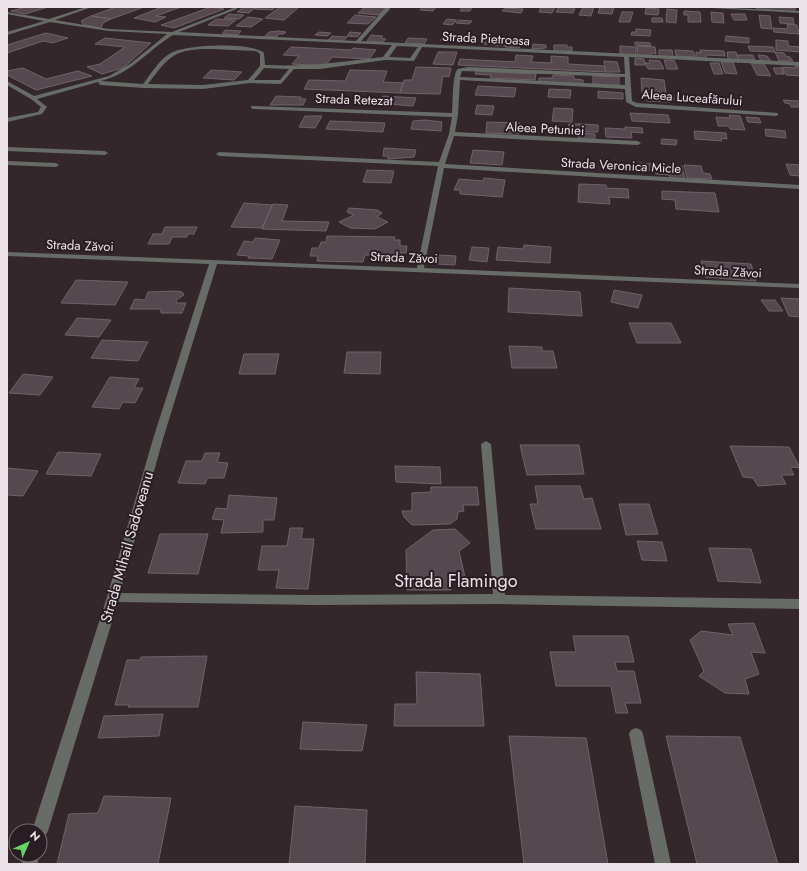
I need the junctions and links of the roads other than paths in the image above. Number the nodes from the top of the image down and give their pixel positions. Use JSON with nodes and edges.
{"nodes":[{"id":1,"x":90,"y":7,"type":"edge"},
{"id":2,"x":712,"y":7,"type":"edge"},
{"id":3,"x":235,"y":8,"type":"edge"},
{"id":4,"x":388,"y":8,"type":"edge"},
{"id":5,"x":800,"y":12,"type":"edge"},
{"id":6,"x":7,"y":13,"type":"edge"},
{"id":7,"x":47,"y":21,"type":"junction"},
{"id":8,"x":7,"y":34,"type":"edge"},
{"id":9,"x":170,"y":34,"type":"junction"},
{"id":10,"x":357,"y":42,"type":"junction"},
{"id":11,"x":396,"y":44,"type":"junction"},
{"id":12,"x":421,"y":46,"type":"junction"},
{"id":13,"x":626,"y":56,"type":"junction"},
{"id":14,"x":385,"y":58,"type":"junction"},
{"id":15,"x":800,"y":64,"type":"edge"},
{"id":16,"x":263,"y":66,"type":"junction"},
{"id":17,"x":293,"y":68,"type":"junction"},
{"id":18,"x":627,"y":76,"type":"junction"},
{"id":19,"x":457,"y":78,"type":"junction"},
{"id":20,"x":250,"y":81,"type":"junction"},
{"id":21,"x":94,"y":82,"type":"junction"},
{"id":22,"x":7,"y":83,"type":"edge"},
{"id":23,"x":144,"y":86,"type":"junction"},
{"id":24,"x":627,"y":87,"type":"junction"},
{"id":25,"x":33,"y":98,"type":"junction"},
{"id":26,"x":253,"y":107,"type":"dead end"},
{"id":27,"x":776,"y":114,"type":"dead end"},
{"id":28,"x":455,"y":115,"type":"junction"},
{"id":29,"x":7,"y":120,"type":"edge"},
{"id":30,"x":452,"y":134,"type":"junction"},
{"id":31,"x":638,"y":143,"type":"dead end"},
{"id":32,"x":7,"y":149,"type":"edge"},
{"id":33,"x":105,"y":153,"type":"dead end"},
{"id":34,"x":219,"y":154,"type":"dead end"},
{"id":35,"x":7,"y":163,"type":"edge"},
{"id":36,"x":56,"y":165,"type":"dead end"},
{"id":37,"x":442,"y":165,"type":"junction"},
{"id":38,"x":800,"y":187,"type":"edge"},
{"id":39,"x":7,"y":254,"type":"edge"},
{"id":40,"x":214,"y":262,"type":"junction"},
{"id":41,"x":420,"y":270,"type":"junction"},
{"id":42,"x":800,"y":286,"type":"edge"},
{"id":43,"x":486,"y":444,"type":"dead end"},
{"id":44,"x":113,"y":597,"type":"junction"},
{"id":45,"x":499,"y":599,"type":"junction"},
{"id":46,"x":800,"y":604,"type":"edge"},
{"id":47,"x":636,"y":734,"type":"dead end"},
{"id":48,"x":42,"y":823,"type":"edge"},
{"id":49,"x":663,"y":864,"type":"edge"}],
"edges":[{"from":1,"to":7,"type":"street"},
{"from":2,"to":5,"type":"street"},
{"from":3,"to":9,"type":"street"},
{"from":4,"to":10,"type":"street"},
{"from":6,"to":7,"type":"street","name":"Strada Pietroasa"},
{"from":7,"to":8,"type":"street"},
{"from":7,"to":9,"type":"street","name":"Strada Pietroasa"},
{"from":9,"to":10,"type":"street","name":"Strada Pietroasa"},
{"from":9,"to":21,"type":"street"},
{"from":10,"to":11,"type":"street","name":"Strada Pietroasa"},
{"from":11,"to":12,"type":"street","name":"Strada Pietroasa"},
{"from":11,"to":14,"type":"street"},
{"from":12,"to":13,"type":"street","name":"Strada Pietroasa"},
{"from":12,"to":14,"type":"street"},
{"from":13,"to":15,"type":"street","name":"Strada Pietroasa"},
{"from":13,"to":18,"type":"street","name":"Aleea Luceafărului"},
{"from":14,"to":17,"type":"street"},
{"from":16,"to":17,"type":"street"},
{"from":16,"to":20,"type":"street"},
{"from":16,"to":23,"type":"street"},
{"from":17,"to":20,"type":"street"},
{"from":18,"to":19,"type":"street"},
{"from":18,"to":24,"type":"street","name":"Aleea Luceafărului"},
{"from":19,"to":24,"type":"street"},
{"from":19,"to":28,"type":"street"},
{"from":20,"to":23,"type":"street"},
{"from":21,"to":23,"type":"street"},
{"from":21,"to":25,"type":"street"},
{"from":22,"to":25,"type":"street"},
{"from":24,"to":27,"type":"street","name":"Aleea Luceafărului"},
{"from":25,"to":29,"type":"street"},
{"from":26,"to":28,"type":"street","name":"Strada Retezat"},
{"from":28,"to":30,"type":"street"},
{"from":30,"to":31,"type":"street","name":"Aleea Petuniei"},
{"from":30,"to":37,"type":"street"},
{"from":32,"to":33,"type":"street"},
{"from":34,"to":37,"type":"street","name":"Strada Veronica Micle"},
{"from":35,"to":36,"type":"street"},
{"from":37,"to":38,"type":"street","name":"Strada Veronica Micle"},
{"from":37,"to":41,"type":"street"},
{"from":39,"to":40,"type":"street","name":"Strada Zăvoi"},
{"from":40,"to":41,"type":"street","name":"Strada Zăvoi"},
{"from":40,"to":44,"type":"street","name":"Strada Mihail Sadoveanu"},
{"from":41,"to":42,"type":"street","name":"Strada Zăvoi"},
{"from":43,"to":45,"type":"street"},
{"from":44,"to":45,"type":"street","name":"Strada Flamingo"},
{"from":44,"to":48,"type":"street","name":"Strada Mihail Sadoveanu"},
{"from":45,"to":46,"type":"street","name":"Strada Flamingo"},
{"from":47,"to":49,"type":"street"}]}
